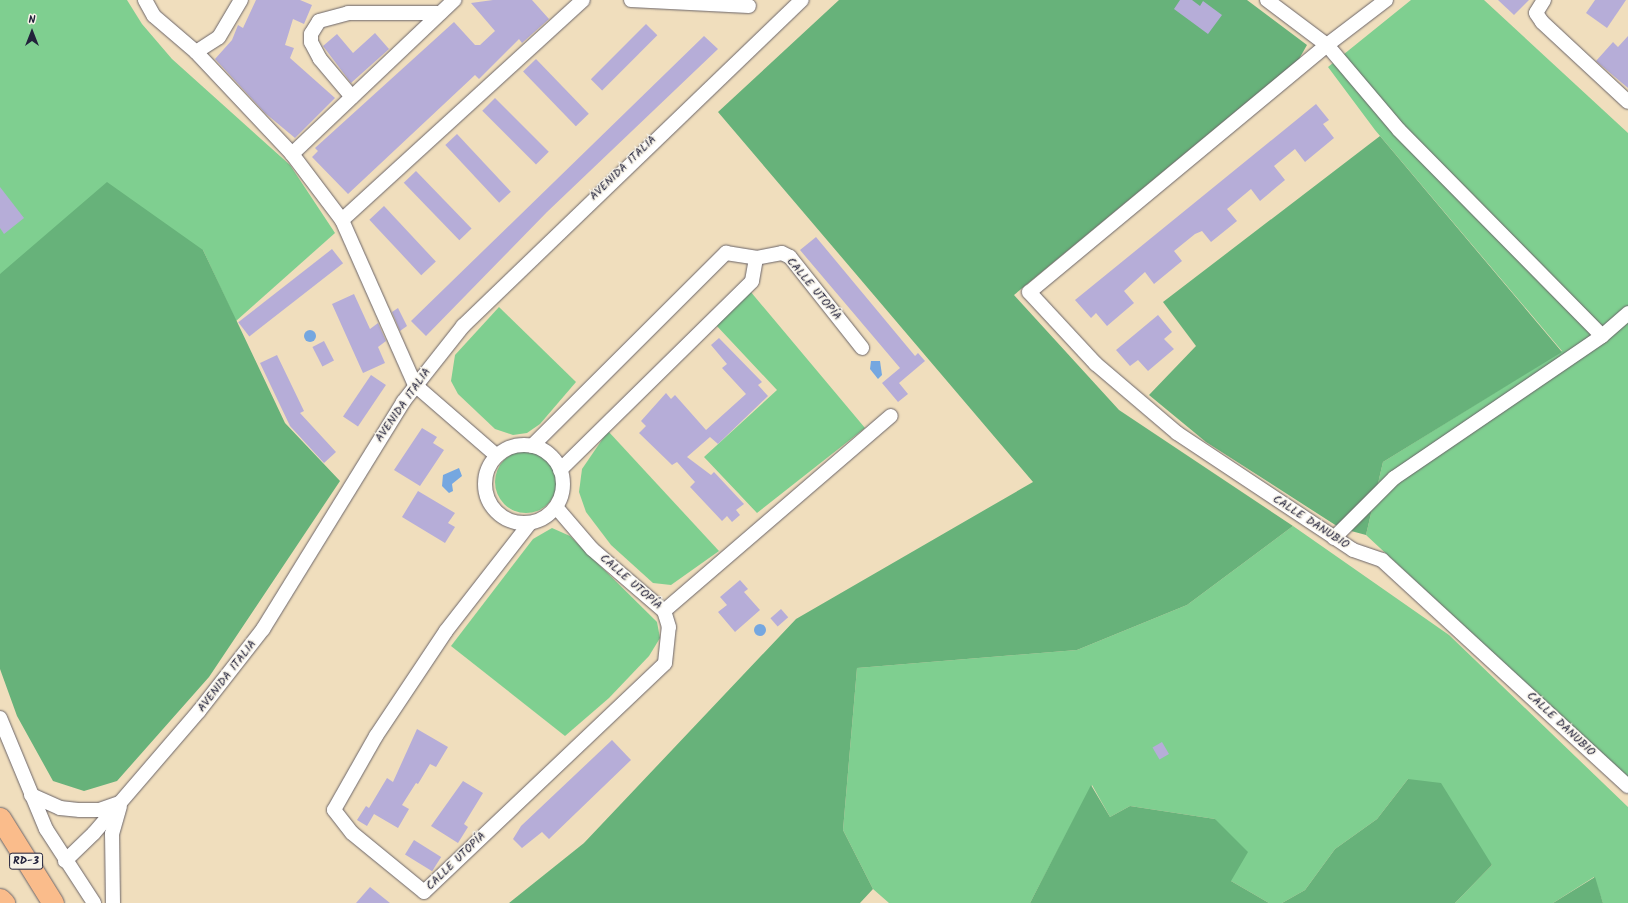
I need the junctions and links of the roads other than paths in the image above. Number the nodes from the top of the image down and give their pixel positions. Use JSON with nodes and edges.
{"nodes":[{"id":1,"x":145,"y":0,"type":"edge"},
{"id":2,"x":241,"y":0,"type":"edge"},
{"id":3,"x":454,"y":0,"type":"edge"},
{"id":4,"x":583,"y":0,"type":"edge"},
{"id":5,"x":631,"y":0,"type":"edge"},
{"id":6,"x":802,"y":0,"type":"edge"},
{"id":7,"x":1267,"y":0,"type":"edge"},
{"id":8,"x":1386,"y":0,"type":"edge"},
{"id":9,"x":1544,"y":0,"type":"edge"},
{"id":10,"x":749,"y":6,"type":"dead end"},
{"id":11,"x":440,"y":13,"type":"junction"},
{"id":12,"x":1327,"y":45,"type":"junction"},
{"id":13,"x":196,"y":52,"type":"junction"},
{"id":14,"x":352,"y":97,"type":"junction"},
{"id":15,"x":1628,"y":102,"type":"edge"},
{"id":16,"x":292,"y":154,"type":"junction"},
{"id":17,"x":342,"y":220,"type":"junction"},
{"id":18,"x":756,"y":258,"type":"junction"},
{"id":19,"x":1628,"y":313,"type":"edge"},
{"id":20,"x":1602,"y":336,"type":"junction"},
{"id":21,"x":862,"y":348,"type":"dead end"},
{"id":22,"x":415,"y":385,"type":"junction"},
{"id":23,"x":892,"y":416,"type":"dead end"},
{"id":24,"x":532,"y":446,"type":"junction"},
{"id":25,"x":497,"y":456,"type":"junction"},
{"id":26,"x":560,"y":470,"type":"junction"},
{"id":27,"x":556,"y":507,"type":"junction"},
{"id":28,"x":530,"y":523,"type":"junction"},
{"id":29,"x":1334,"y":538,"type":"junction"},
{"id":30,"x":664,"y":611,"type":"junction"},
{"id":31,"x":0,"y":718,"type":"edge"},
{"id":32,"x":1628,"y":786,"type":"edge"},
{"id":33,"x":32,"y":795,"type":"junction"},
{"id":34,"x":122,"y":802,"type":"junction"},
{"id":35,"x":0,"y":818,"type":"edge"},
{"id":36,"x":65,"y":860,"type":"junction"},
{"id":37,"x":0,"y":899,"type":"edge"},
{"id":38,"x":4,"y":903,"type":"edge"},
{"id":39,"x":53,"y":903,"type":"edge"},
{"id":40,"x":94,"y":903,"type":"edge"},
{"id":41,"x":113,"y":903,"type":"edge"}],
"edges":[{"from":1,"to":13,"type":"street"},
{"from":2,"to":13,"type":"street"},
{"from":3,"to":11,"type":"street"},
{"from":4,"to":17,"type":"street"},
{"from":5,"to":10,"type":"street"},
{"from":6,"to":22,"type":"street","name":"AVENIDA ITALIA"},
{"from":7,"to":12,"type":"street"},
{"from":8,"to":12,"type":"street"},
{"from":9,"to":15,"type":"street"},
{"from":11,"to":14,"type":"street"},
{"from":11,"to":14,"type":"street"},
{"from":12,"to":20,"type":"street"},
{"from":12,"to":29,"type":"street","name":"CALLE DANUBIO"},
{"from":13,"to":16,"type":"street"},
{"from":14,"to":16,"type":"street"},
{"from":16,"to":17,"type":"street"},
{"from":17,"to":22,"type":"street"},
{"from":18,"to":21,"type":"street","name":"CALLE UTOPÍA"},
{"from":18,"to":24,"type":"street","name":"CALLE UTOPÍA"},
{"from":18,"to":26,"type":"street"},
{"from":19,"to":20,"type":"street"},
{"from":20,"to":29,"type":"street"},
{"from":22,"to":25,"type":"street"},
{"from":22,"to":34,"type":"street","name":"AVENIDA ITALIA"},
{"from":23,"to":30,"type":"street"},
{"from":24,"to":25,"type":"street"},
{"from":24,"to":26,"type":"street"},
{"from":25,"to":28,"type":"street"},
{"from":26,"to":27,"type":"street"},
{"from":27,"to":28,"type":"street"},
{"from":27,"to":30,"type":"street","name":"CALLE UTOPÍA"},
{"from":28,"to":30,"type":"street","name":"CALLE UTOPÍA"},
{"from":29,"to":32,"type":"street","name":"CALLE DANUBIO"},
{"from":31,"to":33,"type":"street"},
{"from":33,"to":34,"type":"street"},
{"from":33,"to":36,"type":"street"},
{"from":34,"to":36,"type":"street","name":"AVENIDA ITALIA"},
{"from":34,"to":41,"type":"street"},
{"from":35,"to":39,"type":"highway","number":"RD-3"},
{"from":36,"to":40,"type":"street"},
{"from":37,"to":38,"type":"highway"}]}
